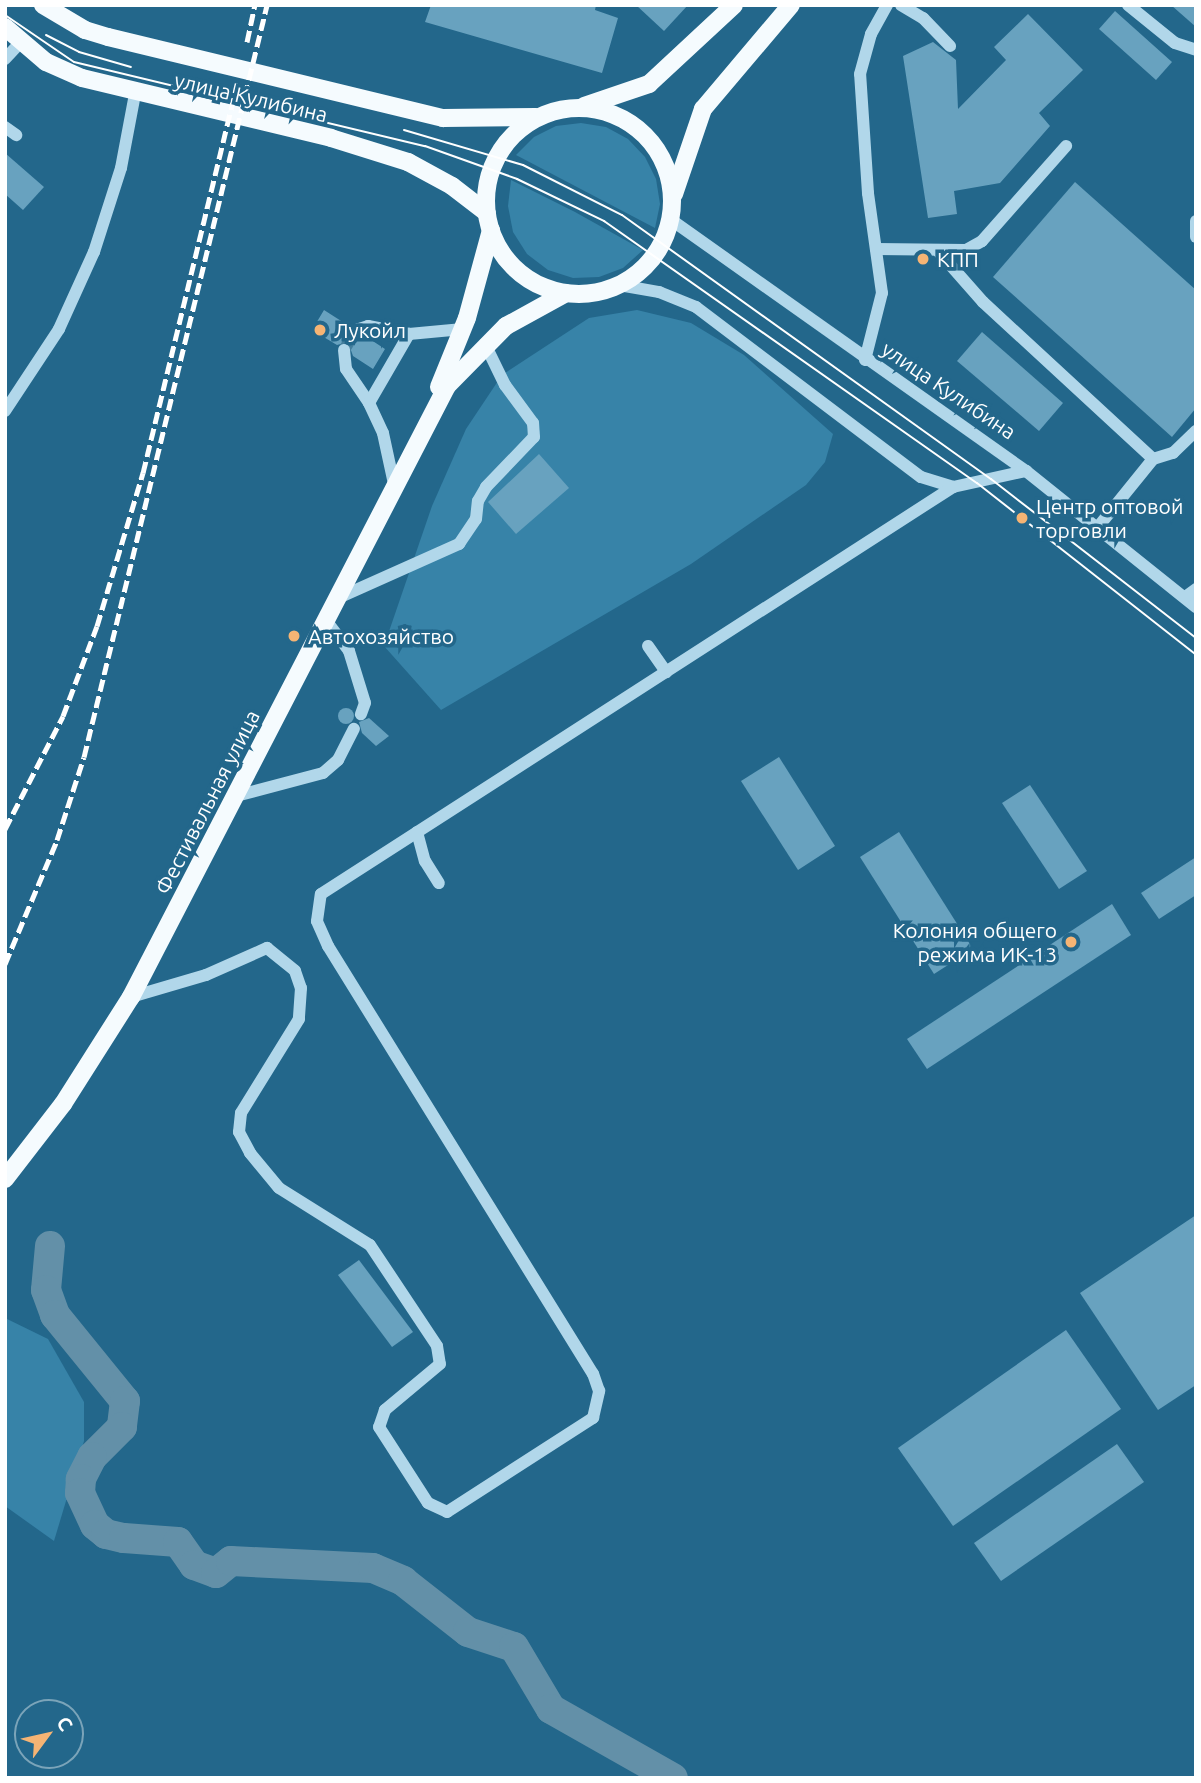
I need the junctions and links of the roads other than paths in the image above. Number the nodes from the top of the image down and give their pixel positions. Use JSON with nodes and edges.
{"nodes":[{"id":1,"x":43,"y":5,"type":"edge"},
{"id":2,"x":734,"y":5,"type":"edge"},
{"id":3,"x":791,"y":5,"type":"edge"},
{"id":4,"x":887,"y":5,"type":"edge"},
{"id":5,"x":901,"y":5,"type":"edge"},
{"id":6,"x":1128,"y":5,"type":"edge"},
{"id":7,"x":5,"y":27,"type":"edge"},
{"id":8,"x":21,"y":42,"type":"junction"},
{"id":9,"x":950,"y":46,"type":"dead end"},
{"id":10,"x":1196,"y":50,"type":"edge"},
{"id":11,"x":5,"y":60,"type":"edge"},
{"id":12,"x":135,"y":94,"type":"junction"},
{"id":13,"x":571,"y":109,"type":"junction"},
{"id":14,"x":542,"y":116,"type":"junction"},
{"id":15,"x":5,"y":127,"type":"edge"},
{"id":16,"x":16,"y":135,"type":"dead end"},
{"id":17,"x":1066,"y":146,"type":"dead end"},
{"id":18,"x":671,"y":212,"type":"junction"},
{"id":19,"x":1196,"y":221,"type":"edge"},
{"id":20,"x":489,"y":222,"type":"junction"},
{"id":21,"x":1196,"y":237,"type":"edge"},
{"id":22,"x":876,"y":249,"type":"junction"},
{"id":23,"x":938,"y":251,"type":"junction"},
{"id":24,"x":619,"y":285,"type":"junction"},
{"id":25,"x":566,"y":293,"type":"junction"},
{"id":26,"x":463,"y":329,"type":"junction"},
{"id":27,"x":356,"y":330,"type":"dead end"},
{"id":28,"x":409,"y":334,"type":"junction"},
{"id":29,"x":485,"y":344,"type":"junction"},
{"id":30,"x":344,"y":350,"type":"dead end"},
{"id":31,"x":865,"y":360,"type":"junction"},
{"id":32,"x":369,"y":403,"type":"junction"},
{"id":33,"x":5,"y":411,"type":"edge"},
{"id":34,"x":423,"y":430,"type":"junction"},
{"id":35,"x":1196,"y":431,"type":"edge"},
{"id":36,"x":1153,"y":459,"type":"junction"},
{"id":37,"x":1026,"y":471,"type":"junction"},
{"id":38,"x":394,"y":484,"type":"junction"},
{"id":39,"x":953,"y":487,"type":"junction"},
{"id":40,"x":1098,"y":527,"type":"junction"},
{"id":41,"x":1196,"y":589,"type":"edge"},
{"id":42,"x":1185,"y":597,"type":"junction"},
{"id":43,"x":334,"y":600,"type":"junction"},
{"id":44,"x":1196,"y":607,"type":"edge"},
{"id":45,"x":326,"y":619,"type":"junction"},
{"id":46,"x":648,"y":646,"type":"dead end"},
{"id":47,"x":666,"y":672,"type":"junction"},
{"id":48,"x":361,"y":715,"type":"dead end"},
{"id":49,"x":354,"y":729,"type":"dead end"},
{"id":50,"x":236,"y":796,"type":"junction"},
{"id":51,"x":417,"y":832,"type":"junction"},
{"id":52,"x":439,"y":883,"type":"dead end"},
{"id":53,"x":131,"y":997,"type":"junction"},
{"id":54,"x":5,"y":1179,"type":"edge"}],
"edges":[{"from":1,"to":14,"type":"main road","name":"улица Кулибина"},
{"from":2,"to":13,"type":"main road"},
{"from":3,"to":18,"type":"main road"},
{"from":4,"to":22,"type":"street"},
{"from":5,"to":9,"type":"street"},
{"from":6,"to":10,"type":"street"},
{"from":7,"to":8,"type":"main road","name":"улица Кулибина"},
{"from":8,"to":11,"type":"street"},
{"from":8,"to":12,"type":"main road","name":"улица Кулибина"},
{"from":12,"to":20,"type":"main road","name":"улица Кулибина"},
{"from":12,"to":33,"type":"street"},
{"from":13,"to":14,"type":"main road"},
{"from":13,"to":18,"type":"main road"},
{"from":14,"to":20,"type":"main road"},
{"from":15,"to":16,"type":"street"},
{"from":17,"to":23,"type":"street"},
{"from":18,"to":24,"type":"main road"},
{"from":18,"to":31,"type":"street","name":"улица Кулибина"},
{"from":19,"to":21,"type":"street"},
{"from":20,"to":25,"type":"main road"},
{"from":20,"to":26,"type":"main road","name":"Фестивальная улица"},
{"from":22,"to":23,"type":"street"},
{"from":22,"to":31,"type":"street"},
{"from":23,"to":36,"type":"street"},
{"from":24,"to":25,"type":"main road"},
{"from":24,"to":39,"type":"street"},
{"from":25,"to":29,"type":"main road","name":"Фестивальная улица"},
{"from":26,"to":28,"type":"street"},
{"from":26,"to":34,"type":"main road","name":"Фестивальная улица"},
{"from":27,"to":28,"type":"street"},
{"from":28,"to":32,"type":"street"},
{"from":29,"to":34,"type":"main road","name":"Фестивальная улица"},
{"from":29,"to":43,"type":"street"},
{"from":30,"to":32,"type":"street"},
{"from":31,"to":37,"type":"street","name":"улица Кулибина"},
{"from":32,"to":38,"type":"street"},
{"from":34,"to":38,"type":"main road","name":"Фестивальная улица"},
{"from":35,"to":36,"type":"street"},
{"from":36,"to":40,"type":"street"},
{"from":37,"to":39,"type":"street"},
{"from":37,"to":40,"type":"street","name":"улица Кулибина"},
{"from":38,"to":43,"type":"main road","name":"Фестивальная улица"},
{"from":39,"to":47,"type":"street"},
{"from":40,"to":42,"type":"street","name":"улица Кулибина"},
{"from":41,"to":42,"type":"street"},
{"from":42,"to":44,"type":"street","name":"улица Кулибина"},
{"from":43,"to":45,"type":"main road","name":"Фестивальная улица"},
{"from":45,"to":48,"type":"street"},
{"from":45,"to":50,"type":"main road","name":"Фестивальная улица"},
{"from":46,"to":47,"type":"street"},
{"from":47,"to":51,"type":"street"},
{"from":49,"to":50,"type":"street"},
{"from":50,"to":53,"type":"main road","name":"Фестивальная улица"},
{"from":51,"to":52,"type":"street"},
{"from":51,"to":53,"type":"street"},
{"from":53,"to":54,"type":"main road","name":"Фестивальная улица"}]}
